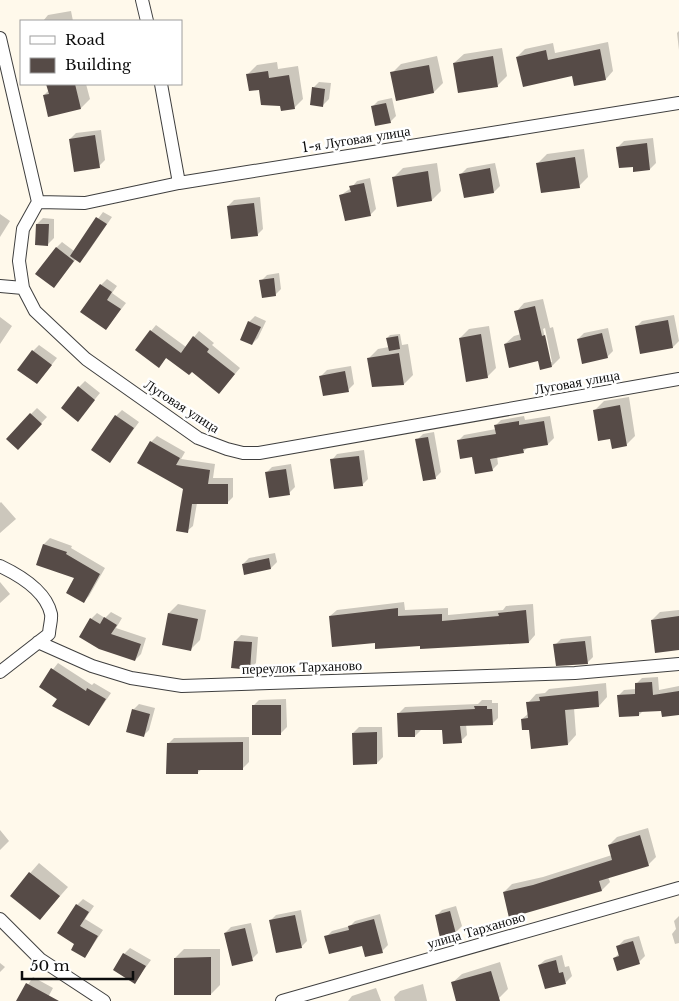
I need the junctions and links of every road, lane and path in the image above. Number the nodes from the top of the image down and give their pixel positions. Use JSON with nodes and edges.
{"nodes":[{"id":1,"x":142,"y":0,"type":"edge"},
{"id":2,"x":147,"y":20,"type":"edge"},
{"id":3,"x":0,"y":38,"type":"edge"},
{"id":4,"x":161,"y":85,"type":"edge"},
{"id":5,"x":679,"y":103,"type":"edge"},
{"id":6,"x":179,"y":182,"type":"junction"},
{"id":7,"x":38,"y":202,"type":"junction"},
{"id":8,"x":0,"y":286,"type":"edge"},
{"id":9,"x":23,"y":288,"type":"junction"},
{"id":10,"x":679,"y":379,"type":"edge"},
{"id":11,"x":0,"y":566,"type":"edge"},
{"id":12,"x":38,"y":642,"type":"junction"},
{"id":13,"x":679,"y":664,"type":"edge"},
{"id":14,"x":0,"y":672,"type":"edge"},
{"id":15,"x":679,"y":888,"type":"edge"},
{"id":16,"x":0,"y":918,"type":"edge"},
{"id":17,"x":104,"y":1001,"type":"edge"},
{"id":18,"x":282,"y":1001,"type":"edge"}],
"edges":[{"from":1,"to":2,"type":"street"},
{"from":3,"to":7,"type":"street"},
{"from":4,"to":6,"type":"street"},
{"from":5,"to":6,"type":"street","name":"1-я Луговая улица"},
{"from":6,"to":7,"type":"street","name":"1-я Луговая улица"},
{"from":7,"to":9,"type":"street","name":"Луговая улица"},
{"from":8,"to":9,"type":"street"},
{"from":9,"to":10,"type":"street","name":"Луговая улица"},
{"from":11,"to":12,"type":"street"},
{"from":12,"to":13,"type":"street","name":"переулок Тарханово"},
{"from":12,"to":14,"type":"street"},
{"from":15,"to":18,"type":"street","name":"улица Тарханово"},
{"from":16,"to":17,"type":"street"}]}
